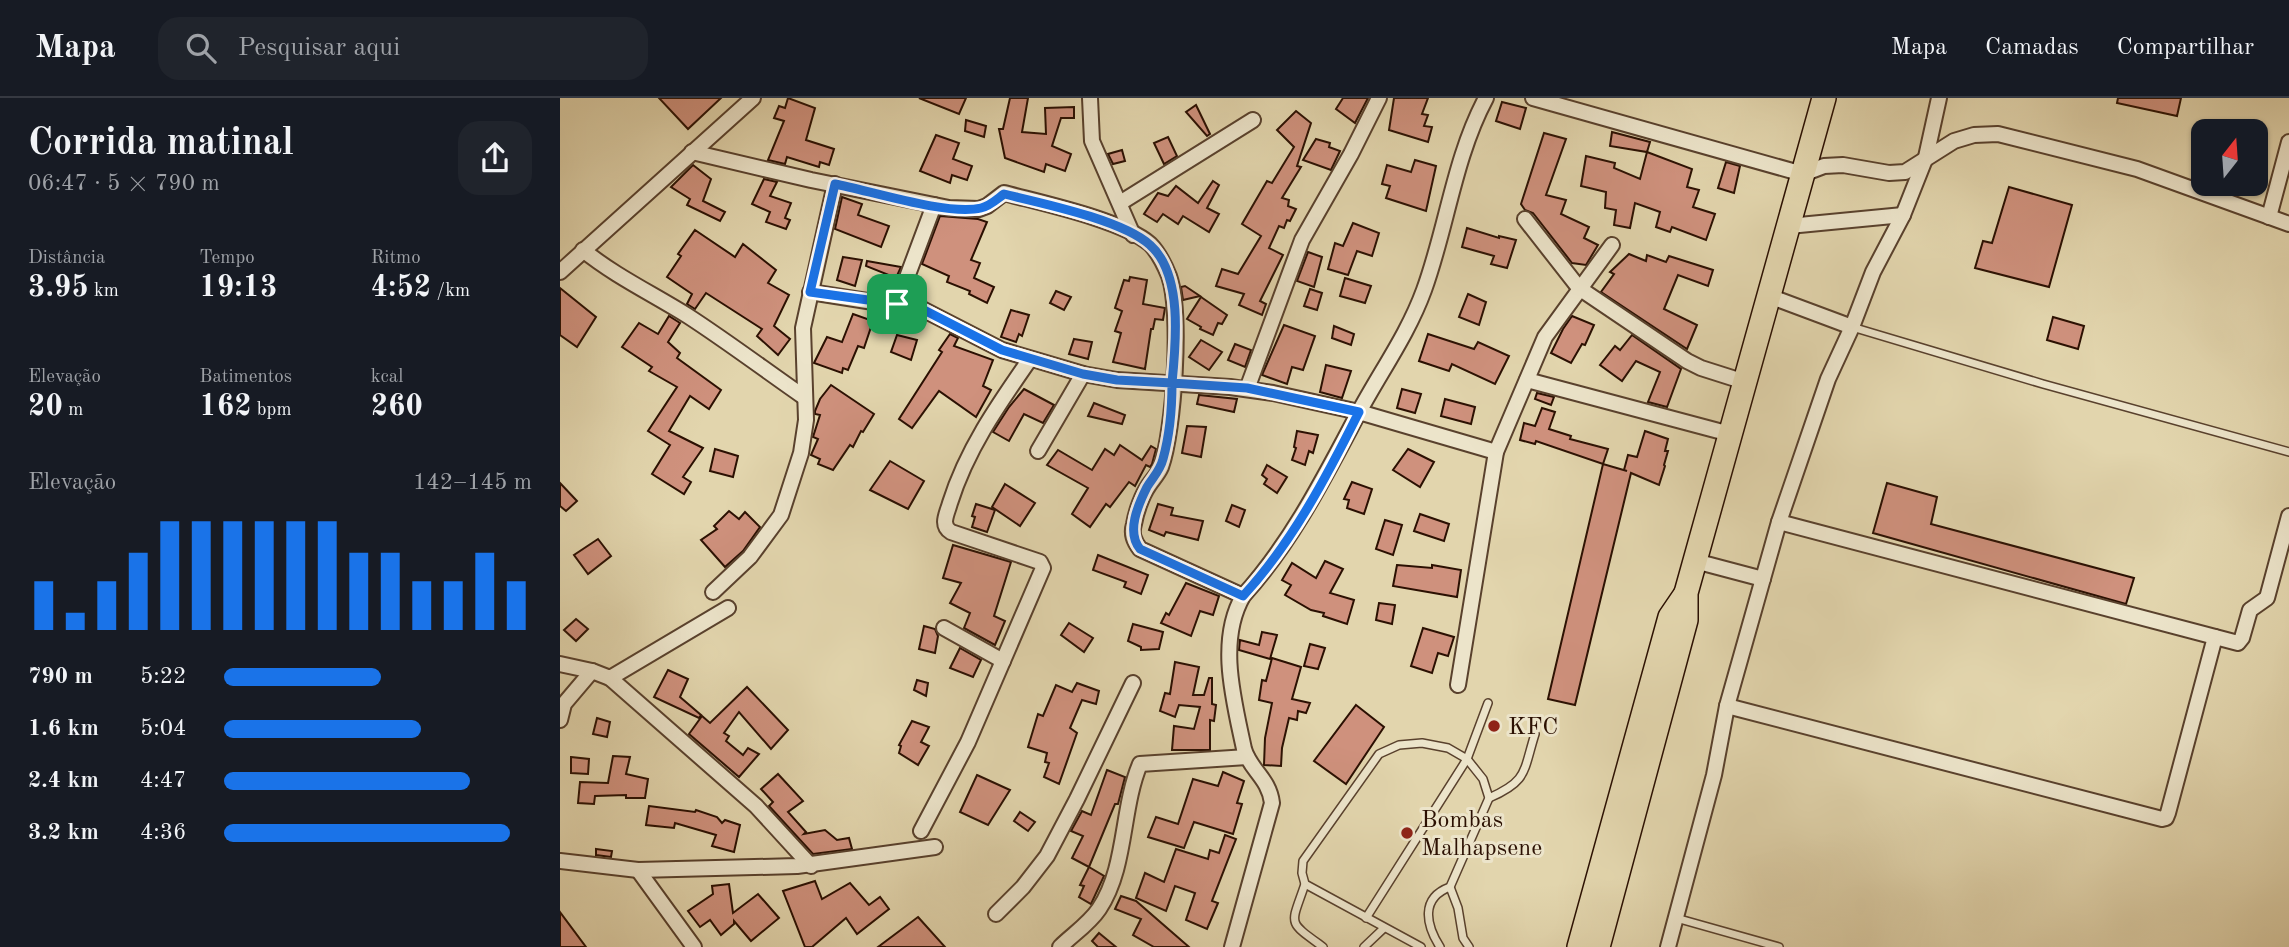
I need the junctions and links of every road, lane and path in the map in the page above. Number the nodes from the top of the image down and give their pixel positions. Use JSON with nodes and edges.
{"nodes":[{"id":1,"x":753,"y":98,"type":"edge"},
{"id":2,"x":1090,"y":98,"type":"edge"},
{"id":3,"x":1379,"y":98,"type":"edge"},
{"id":4,"x":1486,"y":98,"type":"edge"},
{"id":5,"x":1533,"y":98,"type":"edge"},
{"id":6,"x":1824,"y":98,"type":"edge"},
{"id":7,"x":1939,"y":98,"type":"edge"},
{"id":8,"x":1253,"y":121,"type":"dead end"},
{"id":9,"x":2289,"y":142,"type":"edge"},
{"id":10,"x":692,"y":152,"type":"junction"},
{"id":11,"x":1926,"y":157,"type":"junction"},
{"id":12,"x":1803,"y":174,"type":"junction"},
{"id":13,"x":835,"y":184,"type":"junction"},
{"id":14,"x":1120,"y":203,"type":"junction"},
{"id":15,"x":934,"y":205,"type":"junction"},
{"id":16,"x":1903,"y":215,"type":"junction"},
{"id":17,"x":2269,"y":217,"type":"junction"},
{"id":18,"x":1525,"y":219,"type":"dead end"},
{"id":19,"x":2289,"y":224,"type":"edge"},
{"id":20,"x":1789,"y":226,"type":"junction"},
{"id":21,"x":1133,"y":235,"type":"junction"},
{"id":22,"x":1612,"y":245,"type":"dead end"},
{"id":23,"x":583,"y":250,"type":"junction"},
{"id":24,"x":560,"y":272,"type":"edge"},
{"id":25,"x":1579,"y":288,"type":"junction"},
{"id":26,"x":810,"y":292,"type":"junction"},
{"id":27,"x":1769,"y":296,"type":"junction"},
{"id":28,"x":897,"y":304,"type":"junction"},
{"id":29,"x":1852,"y":327,"type":"junction"},
{"id":30,"x":1030,"y":359,"type":"junction"},
{"id":31,"x":1083,"y":374,"type":"junction"},
{"id":32,"x":1527,"y":380,"type":"junction"},
{"id":33,"x":1745,"y":382,"type":"junction"},
{"id":34,"x":1172,"y":383,"type":"junction"},
{"id":35,"x":1247,"y":388,"type":"junction"},
{"id":36,"x":804,"y":397,"type":"junction"},
{"id":37,"x":1359,"y":412,"type":"junction"},
{"id":38,"x":1730,"y":435,"type":"junction"},
{"id":39,"x":1038,"y":451,"type":"dead end"},
{"id":40,"x":1496,"y":452,"type":"junction"},
{"id":41,"x":2289,"y":452,"type":"edge"},
{"id":42,"x":2289,"y":516,"type":"edge"},
{"id":43,"x":1779,"y":522,"type":"junction"},
{"id":44,"x":1695,"y":561,"type":"junction"},
{"id":45,"x":1763,"y":579,"type":"junction"},
{"id":46,"x":713,"y":592,"type":"dead end"},
{"id":47,"x":1686,"y":593,"type":"junction"},
{"id":48,"x":1243,"y":596,"type":"junction"},
{"id":49,"x":728,"y":608,"type":"dead end"},
{"id":50,"x":944,"y":628,"type":"dead end"},
{"id":51,"x":2215,"y":637,"type":"junction"},
{"id":52,"x":1003,"y":661,"type":"junction"},
{"id":53,"x":560,"y":664,"type":"edge"},
{"id":54,"x":592,"y":671,"type":"junction"},
{"id":55,"x":610,"y":678,"type":"junction"},
{"id":56,"x":1133,"y":682,"type":"dead end"},
{"id":57,"x":1458,"y":685,"type":"dead end"},
{"id":58,"x":560,"y":688,"type":"edge"},
{"id":59,"x":1488,"y":703,"type":"dead end"},
{"id":60,"x":564,"y":704,"type":"junction"},
{"id":61,"x":1727,"y":706,"type":"junction"},
{"id":62,"x":560,"y":720,"type":"edge"},
{"id":63,"x":1535,"y":733,"type":"dead end"},
{"id":64,"x":1247,"y":757,"type":"junction"},
{"id":65,"x":1467,"y":759,"type":"junction"},
{"id":66,"x":1489,"y":798,"type":"junction"},
{"id":67,"x":921,"y":831,"type":"dead end"},
{"id":68,"x":935,"y":847,"type":"dead end"},
{"id":69,"x":560,"y":861,"type":"edge"},
{"id":70,"x":811,"y":866,"type":"junction"},
{"id":71,"x":638,"y":870,"type":"junction"},
{"id":72,"x":1305,"y":884,"type":"junction"},
{"id":73,"x":1450,"y":887,"type":"junction"},
{"id":74,"x":996,"y":914,"type":"dead end"},
{"id":75,"x":1366,"y":918,"type":"junction"},
{"id":76,"x":1676,"y":918,"type":"junction"},
{"id":77,"x":1384,"y":928,"type":"junction"},
{"id":78,"x":694,"y":947,"type":"edge"},
{"id":79,"x":1060,"y":947,"type":"edge"},
{"id":80,"x":1232,"y":947,"type":"edge"},
{"id":81,"x":1323,"y":947,"type":"edge"},
{"id":82,"x":1364,"y":947,"type":"edge"},
{"id":83,"x":1421,"y":947,"type":"edge"},
{"id":84,"x":1440,"y":947,"type":"edge"},
{"id":85,"x":1469,"y":947,"type":"edge"},
{"id":86,"x":1579,"y":947,"type":"edge"},
{"id":87,"x":1598,"y":947,"type":"edge"},
{"id":88,"x":1668,"y":947,"type":"edge"},
{"id":89,"x":1779,"y":947,"type":"edge"}],
"edges":[{"from":1,"to":10,"type":"street"},
{"from":2,"to":14,"type":"street"},
{"from":3,"to":35,"type":"street"},
{"from":4,"to":37,"type":"street"},
{"from":5,"to":12,"type":"street"},
{"from":6,"to":12,"type":"highway"},
{"from":7,"to":11,"type":"street"},
{"from":8,"to":14,"type":"street"},
{"from":9,"to":17,"type":"street"},
{"from":10,"to":13,"type":"street"},
{"from":10,"to":23,"type":"street"},
{"from":11,"to":12,"type":"street"},
{"from":11,"to":16,"type":"street"},
{"from":11,"to":17,"type":"street"},
{"from":12,"to":20,"type":"highway"},
{"from":13,"to":15,"type":"street"},
{"from":13,"to":26,"type":"street"},
{"from":14,"to":21,"type":"street"},
{"from":15,"to":21,"type":"street"},
{"from":15,"to":28,"type":"street"},
{"from":16,"to":20,"type":"street"},
{"from":16,"to":29,"type":"street"},
{"from":17,"to":19,"type":"street"},
{"from":18,"to":25,"type":"street"},
{"from":20,"to":27,"type":"highway"},
{"from":21,"to":34,"type":"street"},
{"from":22,"to":25,"type":"street"},
{"from":23,"to":24,"type":"street"},
{"from":23,"to":36,"type":"street"},
{"from":25,"to":32,"type":"street"},
{"from":25,"to":33,"type":"street"},
{"from":26,"to":28,"type":"street"},
{"from":26,"to":36,"type":"street"},
{"from":27,"to":29,"type":"street"},
{"from":27,"to":33,"type":"highway"},
{"from":28,"to":30,"type":"street"},
{"from":29,"to":41,"type":"lane"},
{"from":29,"to":43,"type":"street"},
{"from":30,"to":31,"type":"street"},
{"from":30,"to":52,"type":"street"},
{"from":31,"to":34,"type":"street"},
{"from":31,"to":39,"type":"street"},
{"from":32,"to":38,"type":"street"},
{"from":32,"to":40,"type":"street"},
{"from":33,"to":38,"type":"highway"},
{"from":34,"to":35,"type":"street"},
{"from":34,"to":48,"type":"street"},
{"from":35,"to":37,"type":"street"},
{"from":36,"to":46,"type":"street"},
{"from":37,"to":40,"type":"street"},
{"from":37,"to":48,"type":"street"},
{"from":38,"to":44,"type":"highway"},
{"from":40,"to":57,"type":"street"},
{"from":42,"to":51,"type":"street"},
{"from":43,"to":45,"type":"street"},
{"from":43,"to":51,"type":"street"},
{"from":44,"to":45,"type":"street"},
{"from":44,"to":47,"type":"highway"},
{"from":45,"to":61,"type":"street"},
{"from":47,"to":86,"type":"highway"},
{"from":47,"to":87,"type":"highway"},
{"from":48,"to":64,"type":"street"},
{"from":49,"to":55,"type":"street"},
{"from":50,"to":52,"type":"street"},
{"from":51,"to":61,"type":"street"},
{"from":52,"to":67,"type":"street"},
{"from":53,"to":54,"type":"street"},
{"from":54,"to":55,"type":"street"},
{"from":54,"to":60,"type":"street"},
{"from":55,"to":70,"type":"street"},
{"from":56,"to":74,"type":"street"},
{"from":58,"to":60,"type":"street"},
{"from":59,"to":65,"type":"lane"},
{"from":60,"to":62,"type":"street"},
{"from":61,"to":76,"type":"street"},
{"from":63,"to":66,"type":"lane"},
{"from":64,"to":79,"type":"street"},
{"from":64,"to":80,"type":"street"},
{"from":65,"to":66,"type":"lane"},
{"from":65,"to":72,"type":"lane"},
{"from":65,"to":75,"type":"lane"},
{"from":66,"to":73,"type":"lane"},
{"from":68,"to":70,"type":"street"},
{"from":69,"to":71,"type":"street"},
{"from":70,"to":71,"type":"street"},
{"from":71,"to":78,"type":"street"},
{"from":72,"to":75,"type":"lane"},
{"from":72,"to":81,"type":"lane"},
{"from":73,"to":84,"type":"lane"},
{"from":73,"to":85,"type":"lane"},
{"from":75,"to":77,"type":"lane"},
{"from":76,"to":88,"type":"street"},
{"from":76,"to":89,"type":"lane"},
{"from":77,"to":82,"type":"lane"},
{"from":77,"to":83,"type":"lane"}]}
